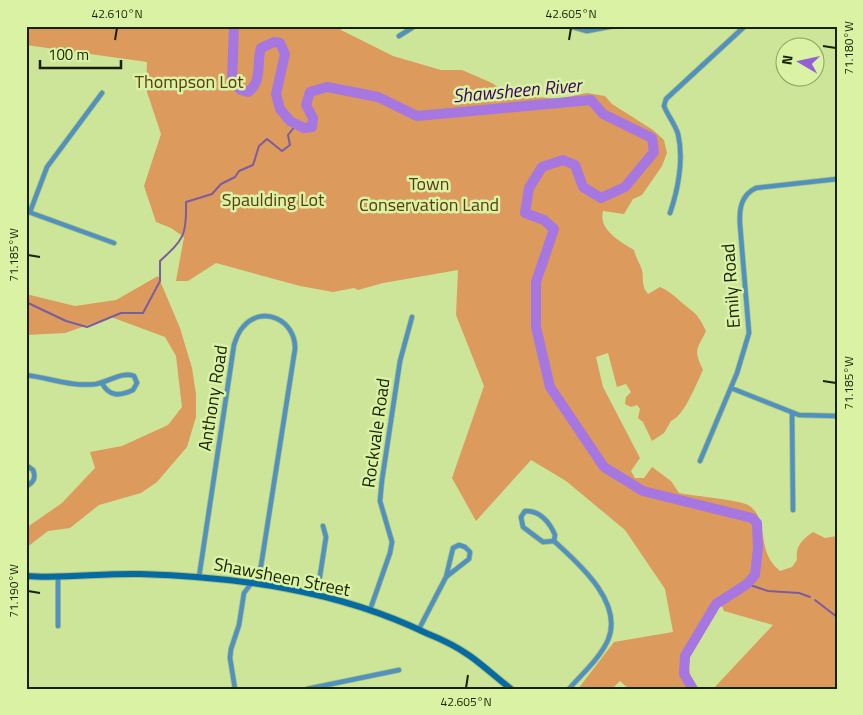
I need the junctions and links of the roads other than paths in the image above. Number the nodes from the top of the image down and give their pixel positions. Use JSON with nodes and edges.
{"nodes":[{"id":1,"x":416,"y":26,"type":"edge"},
{"id":2,"x":568,"y":26,"type":"edge"},
{"id":3,"x":614,"y":26,"type":"edge"},
{"id":4,"x":745,"y":26,"type":"edge"},
{"id":5,"x":399,"y":36,"type":"dead end"},
{"id":6,"x":102,"y":93,"type":"dead end"},
{"id":7,"x":837,"y":179,"type":"edge"},
{"id":8,"x":28,"y":212,"type":"edge"},
{"id":9,"x":670,"y":213,"type":"dead end"},
{"id":10,"x":114,"y":243,"type":"dead end"},
{"id":11,"x":412,"y":317,"type":"dead end"},
{"id":12,"x":26,"y":375,"type":"edge"},
{"id":13,"x":102,"y":383,"type":"junction"},
{"id":14,"x":731,"y":388,"type":"junction"},
{"id":15,"x":792,"y":413,"type":"junction"},
{"id":16,"x":837,"y":416,"type":"edge"},
{"id":17,"x":700,"y":461,"type":"dead end"},
{"id":18,"x":26,"y":466,"type":"edge"},
{"id":19,"x":26,"y":486,"type":"edge"},
{"id":20,"x":793,"y":510,"type":"dead end"},
{"id":21,"x":323,"y":526,"type":"dead end"},
{"id":22,"x":554,"y":541,"type":"junction"},
{"id":23,"x":26,"y":576,"type":"edge"},
{"id":24,"x":58,"y":577,"type":"junction"},
{"id":25,"x":199,"y":577,"type":"junction"},
{"id":26,"x":446,"y":577,"type":"junction"},
{"id":27,"x":253,"y":582,"type":"junction"},
{"id":28,"x":317,"y":595,"type":"junction"},
{"id":29,"x":370,"y":610,"type":"junction"},
{"id":30,"x":58,"y":626,"type":"dead end"},
{"id":31,"x":419,"y":629,"type":"junction"},
{"id":32,"x":399,"y":670,"type":"dead end"},
{"id":33,"x":235,"y":689,"type":"edge"},
{"id":34,"x":307,"y":689,"type":"edge"},
{"id":35,"x":511,"y":689,"type":"edge"},
{"id":36,"x":569,"y":689,"type":"edge"}],
"edges":[{"from":1,"to":5,"type":"street"},
{"from":2,"to":3,"type":"street"},
{"from":4,"to":9,"type":"street"},
{"from":6,"to":8,"type":"street"},
{"from":7,"to":14,"type":"street","name":"Emily Road"},
{"from":8,"to":10,"type":"street"},
{"from":11,"to":29,"type":"street","name":"Rockvale Road"},
{"from":12,"to":13,"type":"street"},
{"from":13,"to":13,"type":"street"},
{"from":14,"to":15,"type":"street"},
{"from":14,"to":17,"type":"street","name":"Emily Road"},
{"from":15,"to":16,"type":"street"},
{"from":15,"to":20,"type":"street"},
{"from":18,"to":19,"type":"street"},
{"from":21,"to":28,"type":"street"},
{"from":22,"to":22,"type":"street"},
{"from":22,"to":36,"type":"street"},
{"from":23,"to":24,"type":"main road","name":"Shawsheen Street"},
{"from":24,"to":25,"type":"main road","name":"Shawsheen Street"},
{"from":24,"to":30,"type":"street"},
{"from":25,"to":27,"type":"main road","name":"Shawsheen Street"},
{"from":25,"to":27,"type":"street","name":"Anthony Road"},
{"from":26,"to":26,"type":"street"},
{"from":26,"to":31,"type":"street"},
{"from":27,"to":28,"type":"main road","name":"Shawsheen Street"},
{"from":27,"to":33,"type":"street"},
{"from":28,"to":29,"type":"main road","name":"Shawsheen Street"},
{"from":29,"to":31,"type":"main road","name":"Shawsheen Street"},
{"from":31,"to":35,"type":"main road","name":"Shawsheen Street"},
{"from":32,"to":34,"type":"street"}]}
